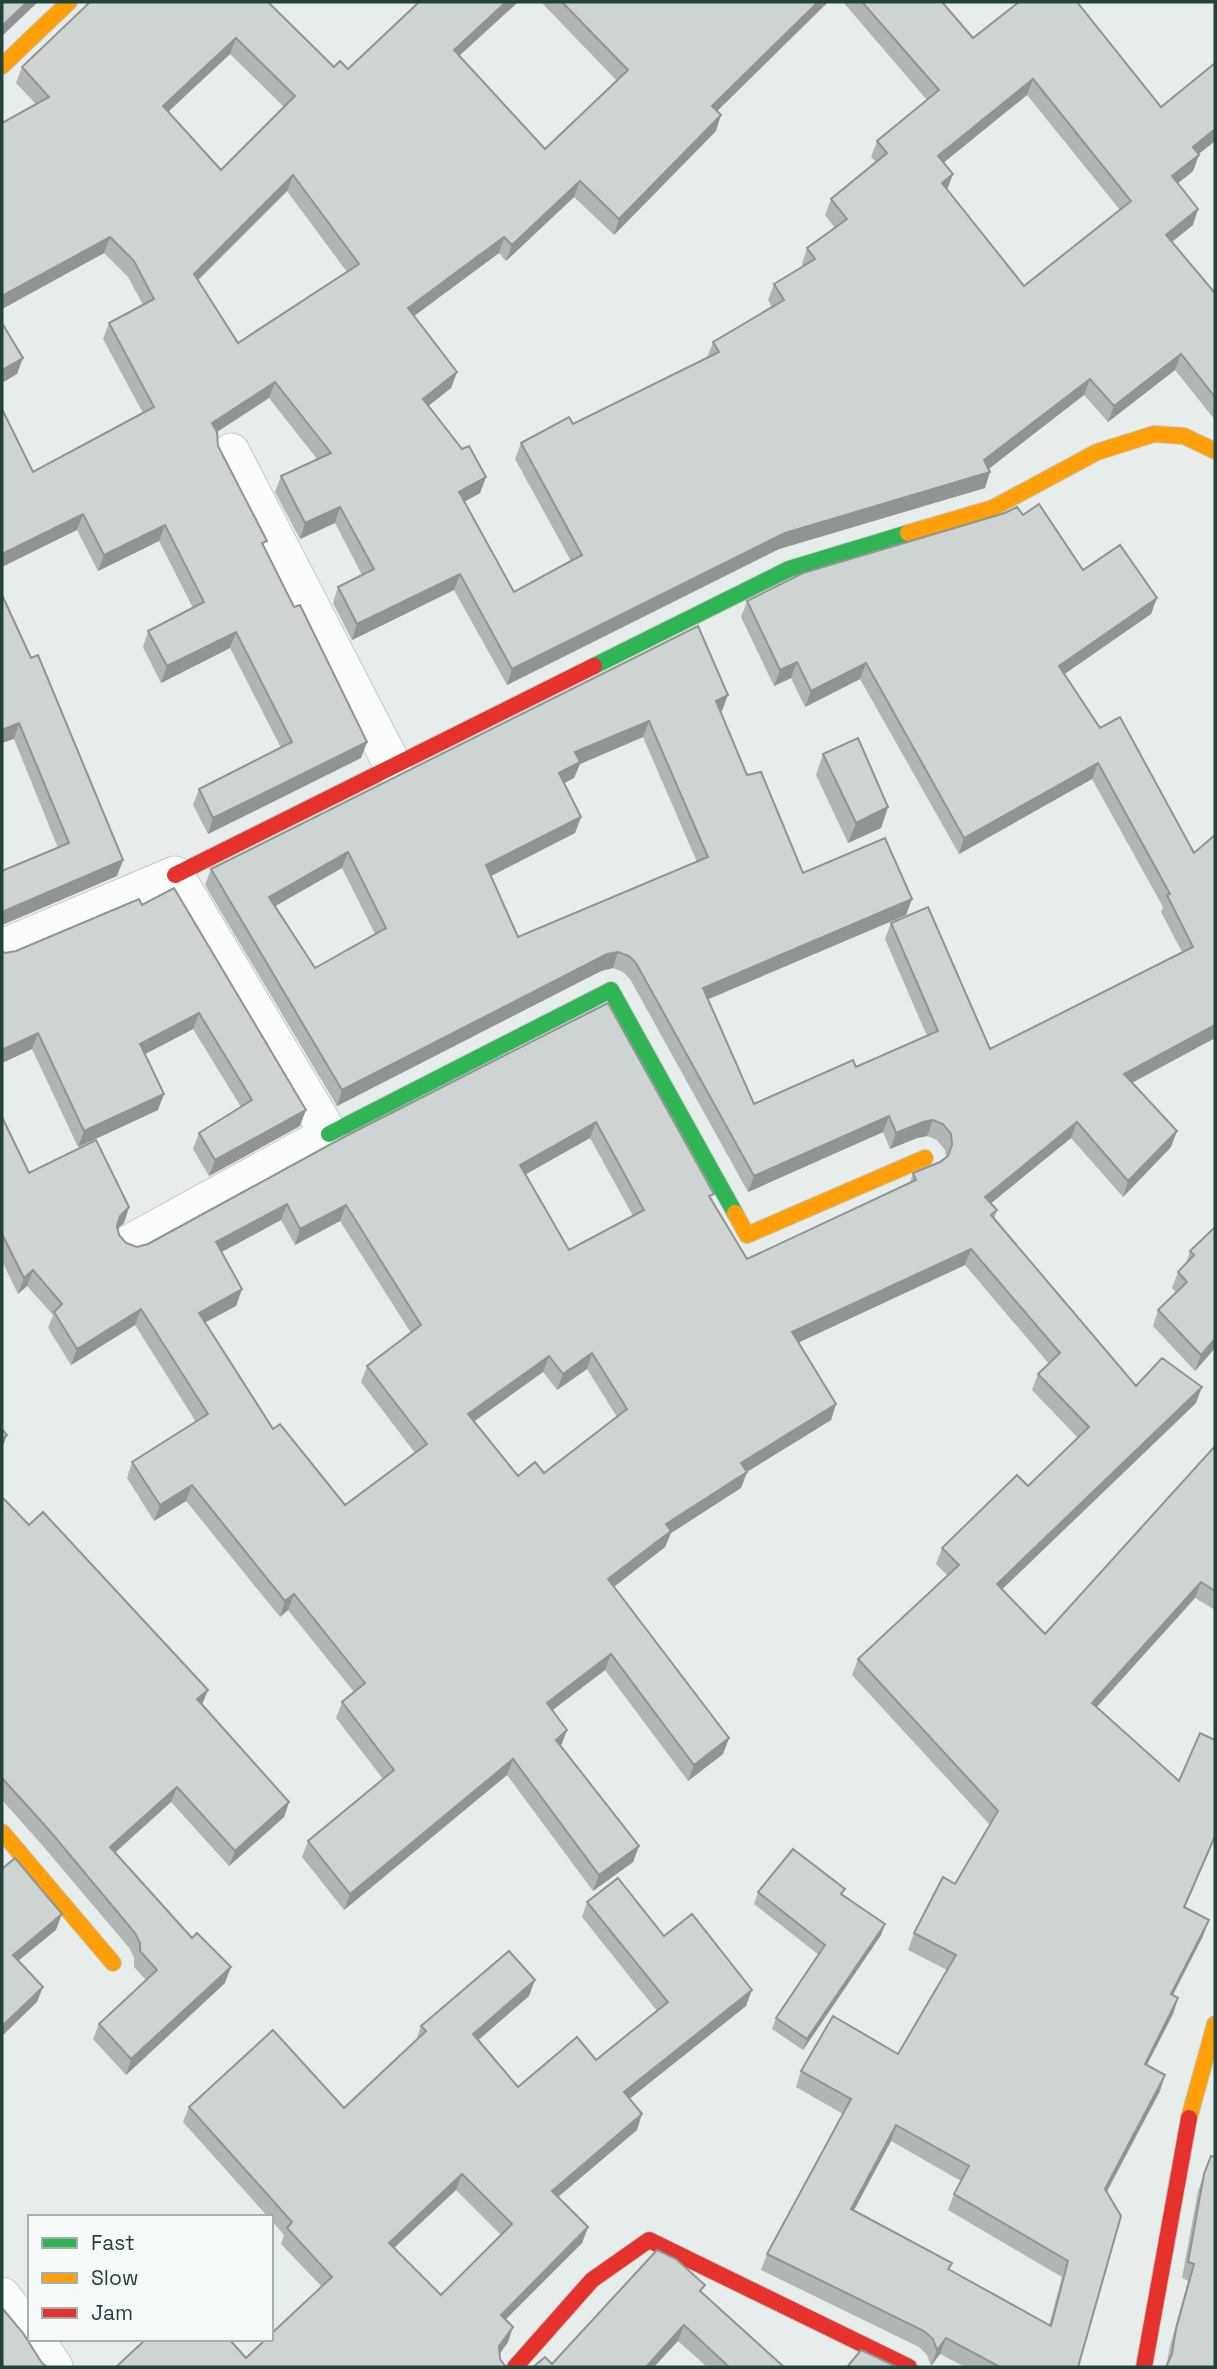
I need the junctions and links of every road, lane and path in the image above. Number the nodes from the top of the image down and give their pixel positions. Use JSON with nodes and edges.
{"nodes":[{"id":1,"x":69,"y":2,"type":"edge"},
{"id":2,"x":2,"y":66,"type":"edge"},
{"id":3,"x":1215,"y":451,"type":"edge"},
{"id":4,"x":231,"y":452,"type":"dead end"},
{"id":5,"x":393,"y":766,"type":"junction"},
{"id":6,"x":174,"y":875,"type":"junction"},
{"id":7,"x":2,"y":948,"type":"edge"},
{"id":8,"x":329,"y":1134,"type":"junction"},
{"id":9,"x":925,"y":1158,"type":"dead end"},
{"id":10,"x":132,"y":1242,"type":"edge"},
{"id":11,"x":2,"y":1832,"type":"edge"},
{"id":12,"x":113,"y":1964,"type":"dead end"},
{"id":13,"x":1215,"y":2024,"type":"edge"},
{"id":14,"x":2,"y":2296,"type":"edge"},
{"id":15,"x":28,"y":2330,"type":"edge"},
{"id":16,"x":36,"y":2341,"type":"edge"},
{"id":17,"x":54,"y":2367,"type":"edge"},
{"id":18,"x":515,"y":2367,"type":"edge"},
{"id":19,"x":909,"y":2367,"type":"edge"},
{"id":20,"x":1144,"y":2367,"type":"edge"}],
"edges":[{"from":1,"to":2,"type":"street"},
{"from":3,"to":5,"type":"street"},
{"from":4,"to":5,"type":"street"},
{"from":5,"to":6,"type":"street"},
{"from":6,"to":7,"type":"street"},
{"from":6,"to":8,"type":"street"},
{"from":8,"to":9,"type":"street"},
{"from":8,"to":10,"type":"street"},
{"from":11,"to":12,"type":"street"},
{"from":13,"to":20,"type":"street"},
{"from":14,"to":15,"type":"street"},
{"from":16,"to":17,"type":"street"},
{"from":18,"to":19,"type":"street"}]}
